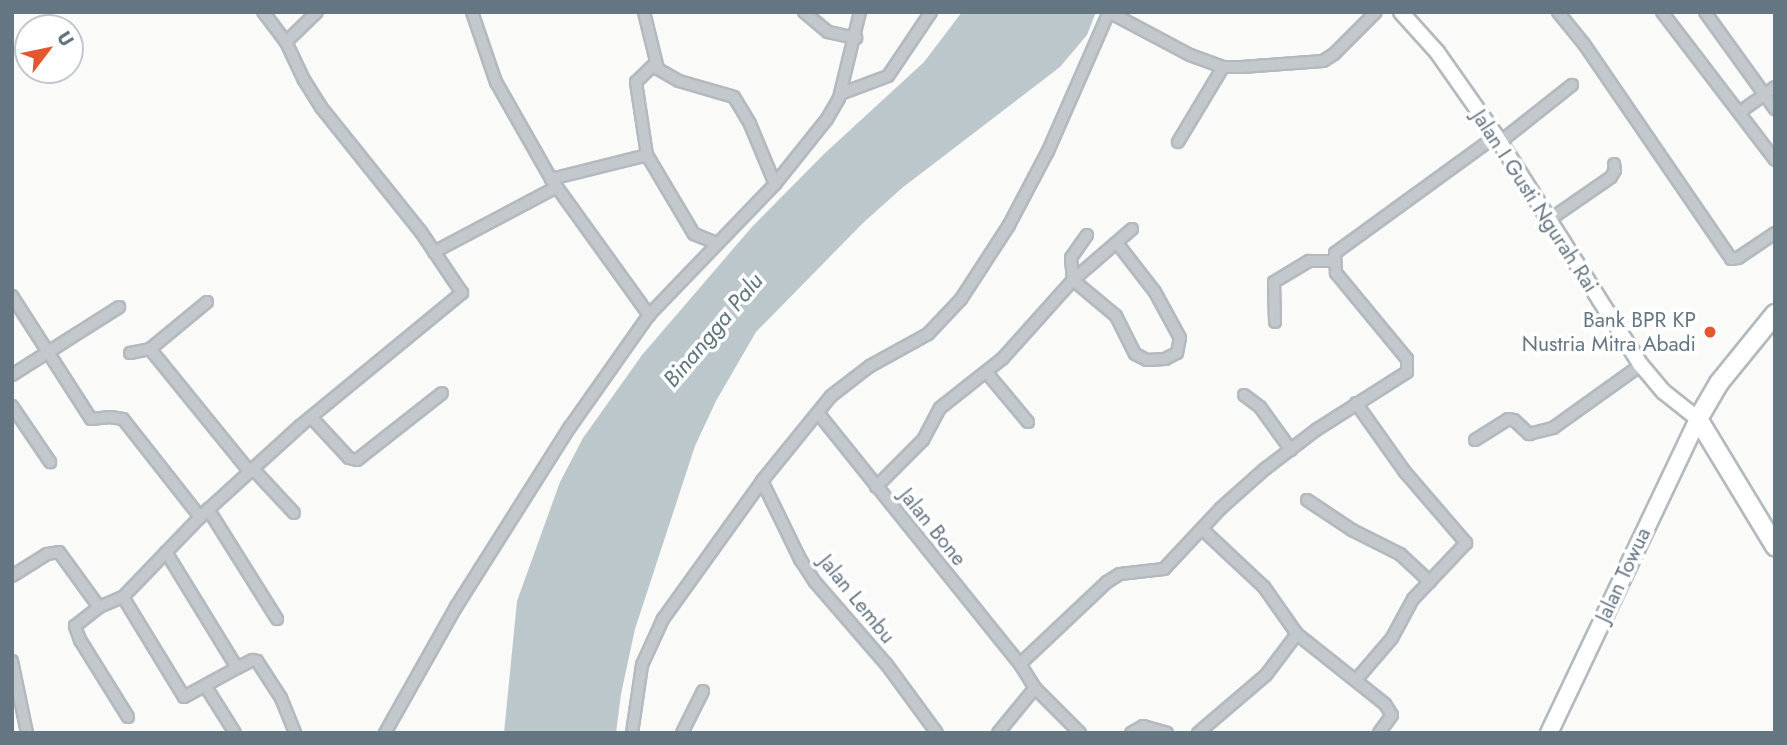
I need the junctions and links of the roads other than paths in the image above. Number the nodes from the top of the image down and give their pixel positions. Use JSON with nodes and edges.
{"nodes":[{"id":1,"x":263,"y":12,"type":"edge"},
{"id":2,"x":317,"y":12,"type":"edge"},
{"id":3,"x":472,"y":12,"type":"edge"},
{"id":4,"x":644,"y":12,"type":"edge"},
{"id":5,"x":804,"y":12,"type":"edge"},
{"id":6,"x":860,"y":12,"type":"edge"},
{"id":7,"x":931,"y":12,"type":"edge"},
{"id":8,"x":1109,"y":12,"type":"edge"},
{"id":9,"x":1376,"y":12,"type":"edge"},
{"id":10,"x":1401,"y":12,"type":"edge"},
{"id":11,"x":1558,"y":12,"type":"edge"},
{"id":12,"x":1662,"y":12,"type":"edge"},
{"id":13,"x":1705,"y":12,"type":"edge"},
{"id":14,"x":856,"y":38,"type":"junction"},
{"id":15,"x":286,"y":42,"type":"junction"},
{"id":16,"x":656,"y":63,"type":"junction"},
{"id":17,"x":1223,"y":67,"type":"junction"},
{"id":18,"x":1572,"y":85,"type":"dead end"},
{"id":19,"x":1775,"y":88,"type":"edge"},
{"id":20,"x":841,"y":94,"type":"junction"},
{"id":21,"x":1765,"y":95,"type":"junction"},
{"id":22,"x":1775,"y":109,"type":"edge"},
{"id":23,"x":1740,"y":113,"type":"junction"},
{"id":24,"x":1498,"y":139,"type":"junction"},
{"id":25,"x":1178,"y":142,"type":"dead end"},
{"id":26,"x":647,"y":155,"type":"junction"},
{"id":27,"x":1775,"y":160,"type":"edge"},
{"id":28,"x":1614,"y":164,"type":"dead end"},
{"id":29,"x":554,"y":183,"type":"junction"},
{"id":30,"x":775,"y":184,"type":"junction"},
{"id":31,"x":1549,"y":220,"type":"junction"},
{"id":32,"x":1132,"y":229,"type":"dead end"},
{"id":33,"x":1775,"y":233,"type":"edge"},
{"id":34,"x":1087,"y":235,"type":"dead end"},
{"id":35,"x":716,"y":243,"type":"junction"},
{"id":36,"x":1117,"y":243,"type":"junction"},
{"id":37,"x":434,"y":252,"type":"junction"},
{"id":38,"x":1333,"y":261,"type":"junction"},
{"id":39,"x":1073,"y":280,"type":"junction"},
{"id":40,"x":12,"y":296,"type":"edge"},
{"id":41,"x":207,"y":302,"type":"dead end"},
{"id":42,"x":119,"y":307,"type":"dead end"},
{"id":43,"x":1775,"y":314,"type":"edge"},
{"id":44,"x":649,"y":315,"type":"junction"},
{"id":45,"x":1275,"y":321,"type":"dead end"},
{"id":46,"x":150,"y":349,"type":"junction"},
{"id":47,"x":130,"y":353,"type":"dead end"},
{"id":48,"x":48,"y":354,"type":"junction"},
{"id":49,"x":1641,"y":365,"type":"junction"},
{"id":50,"x":987,"y":373,"type":"junction"},
{"id":51,"x":12,"y":375,"type":"edge"},
{"id":52,"x":442,"y":393,"type":"dead end"},
{"id":53,"x":1244,"y":395,"type":"dead end"},
{"id":54,"x":1356,"y":403,"type":"junction"},
{"id":55,"x":12,"y":406,"type":"edge"},
{"id":56,"x":818,"y":413,"type":"junction"},
{"id":57,"x":311,"y":417,"type":"junction"},
{"id":58,"x":1698,"y":418,"type":"junction"},
{"id":59,"x":1028,"y":422,"type":"dead end"},
{"id":60,"x":1475,"y":440,"type":"dead end"},
{"id":61,"x":1291,"y":450,"type":"junction"},
{"id":62,"x":50,"y":462,"type":"dead end"},
{"id":63,"x":251,"y":470,"type":"junction"},
{"id":64,"x":762,"y":481,"type":"junction"},
{"id":65,"x":876,"y":487,"type":"junction"},
{"id":66,"x":1307,"y":500,"type":"dead end"},
{"id":67,"x":204,"y":513,"type":"junction"},
{"id":68,"x":294,"y":513,"type":"dead end"},
{"id":69,"x":1202,"y":529,"type":"junction"},
{"id":70,"x":1775,"y":546,"type":"edge"},
{"id":71,"x":166,"y":552,"type":"junction"},
{"id":72,"x":12,"y":576,"type":"edge"},
{"id":73,"x":1430,"y":582,"type":"junction"},
{"id":74,"x":123,"y":597,"type":"junction"},
{"id":75,"x":99,"y":607,"type":"junction"},
{"id":76,"x":277,"y":619,"type":"dead end"},
{"id":77,"x":1297,"y":634,"type":"junction"},
{"id":78,"x":12,"y":661,"type":"edge"},
{"id":79,"x":1020,"y":664,"type":"junction"},
{"id":80,"x":237,"y":668,"type":"junction"},
{"id":81,"x":1356,"y":680,"type":"junction"},
{"id":82,"x":206,"y":687,"type":"junction"},
{"id":83,"x":1035,"y":688,"type":"junction"},
{"id":84,"x":703,"y":691,"type":"dead end"},
{"id":85,"x":17,"y":706,"type":"edge"},
{"id":86,"x":128,"y":717,"type":"dead end"},
{"id":87,"x":27,"y":733,"type":"edge"},
{"id":88,"x":235,"y":733,"type":"edge"},
{"id":89,"x":295,"y":733,"type":"edge"},
{"id":90,"x":385,"y":733,"type":"edge"},
{"id":91,"x":632,"y":733,"type":"edge"},
{"id":92,"x":682,"y":733,"type":"edge"},
{"id":93,"x":937,"y":733,"type":"edge"},
{"id":94,"x":999,"y":733,"type":"edge"},
{"id":95,"x":1080,"y":733,"type":"edge"},
{"id":96,"x":1131,"y":733,"type":"edge"},
{"id":97,"x":1167,"y":733,"type":"edge"},
{"id":98,"x":1198,"y":733,"type":"edge"},
{"id":99,"x":1379,"y":733,"type":"edge"},
{"id":100,"x":1549,"y":733,"type":"edge"}],
"edges":[{"from":1,"to":15,"type":"street"},
{"from":2,"to":15,"type":"street"},
{"from":3,"to":29,"type":"street"},
{"from":4,"to":16,"type":"street"},
{"from":5,"to":14,"type":"street"},
{"from":6,"to":14,"type":"street"},
{"from":7,"to":20,"type":"street"},
{"from":8,"to":17,"type":"street"},
{"from":8,"to":56,"type":"street"},
{"from":9,"to":17,"type":"street"},
{"from":10,"to":24,"type":"main road","name":"Jalan I Gusti Ngurah Rai"},
{"from":11,"to":33,"type":"street"},
{"from":12,"to":23,"type":"street"},
{"from":13,"to":21,"type":"street"},
{"from":14,"to":20,"type":"street"},
{"from":15,"to":37,"type":"street"},
{"from":16,"to":26,"type":"street"},
{"from":16,"to":30,"type":"street"},
{"from":17,"to":25,"type":"street"},
{"from":18,"to":24,"type":"street"},
{"from":19,"to":21,"type":"street"},
{"from":20,"to":30,"type":"street"},
{"from":21,"to":22,"type":"street"},
{"from":21,"to":23,"type":"street"},
{"from":23,"to":27,"type":"street"},
{"from":24,"to":31,"type":"main road","name":"Jalan I Gusti Ngurah Rai"},
{"from":24,"to":38,"type":"street"},
{"from":26,"to":29,"type":"street"},
{"from":26,"to":35,"type":"street"},
{"from":28,"to":31,"type":"street"},
{"from":29,"to":37,"type":"street"},
{"from":29,"to":44,"type":"street"},
{"from":30,"to":35,"type":"street"},
{"from":31,"to":49,"type":"main road","name":"Jalan I Gusti Ngurah Rai"},
{"from":32,"to":36,"type":"street"},
{"from":34,"to":39,"type":"street"},
{"from":35,"to":44,"type":"street"},
{"from":36,"to":39,"type":"street"},
{"from":36,"to":39,"type":"street"},
{"from":37,"to":57,"type":"street"},
{"from":38,"to":45,"type":"street"},
{"from":38,"to":54,"type":"street"},
{"from":39,"to":50,"type":"street"},
{"from":40,"to":48,"type":"street"},
{"from":41,"to":46,"type":"street"},
{"from":42,"to":48,"type":"street"},
{"from":43,"to":58,"type":"highway"},
{"from":44,"to":90,"type":"street"},
{"from":46,"to":47,"type":"street"},
{"from":46,"to":63,"type":"street"},
{"from":48,"to":51,"type":"street"},
{"from":48,"to":67,"type":"street"},
{"from":49,"to":58,"type":"main road","name":"Jalan I Gusti Ngurah Rai"},
{"from":49,"to":60,"type":"street"},
{"from":50,"to":59,"type":"street"},
{"from":50,"to":65,"type":"street"},
{"from":52,"to":57,"type":"street"},
{"from":53,"to":61,"type":"street"},
{"from":54,"to":61,"type":"street"},
{"from":54,"to":73,"type":"street"},
{"from":55,"to":62,"type":"street"},
{"from":56,"to":64,"type":"street"},
{"from":56,"to":65,"type":"street","name":"Jalan Bone"},
{"from":57,"to":63,"type":"street"},
{"from":58,"to":70,"type":"highway"},
{"from":58,"to":100,"type":"main road","name":"Jalan Towua"},
{"from":61,"to":69,"type":"street"},
{"from":63,"to":67,"type":"street"},
{"from":63,"to":68,"type":"street"},
{"from":64,"to":91,"type":"street"},
{"from":64,"to":93,"type":"street","name":"Jalan Lembu"},
{"from":65,"to":79,"type":"street","name":"Jalan Bone"},
{"from":66,"to":73,"type":"street"},
{"from":67,"to":71,"type":"street"},
{"from":67,"to":76,"type":"street"},
{"from":69,"to":77,"type":"street"},
{"from":69,"to":79,"type":"street"},
{"from":71,"to":74,"type":"street"},
{"from":71,"to":80,"type":"street"},
{"from":72,"to":75,"type":"street"},
{"from":73,"to":81,"type":"street"},
{"from":74,"to":75,"type":"street"},
{"from":74,"to":82,"type":"street"},
{"from":75,"to":86,"type":"street"},
{"from":77,"to":81,"type":"street"},
{"from":77,"to":98,"type":"street"},
{"from":78,"to":85,"type":"street"},
{"from":79,"to":83,"type":"street","name":"Jalan Bone"},
{"from":80,"to":82,"type":"street"},
{"from":80,"to":89,"type":"street"},
{"from":81,"to":99,"type":"street"},
{"from":82,"to":88,"type":"street"},
{"from":83,"to":94,"type":"street"},
{"from":83,"to":95,"type":"street","name":"Jalan Bone"},
{"from":84,"to":92,"type":"street"},
{"from":85,"to":87,"type":"street"},
{"from":96,"to":97,"type":"street"}]}
